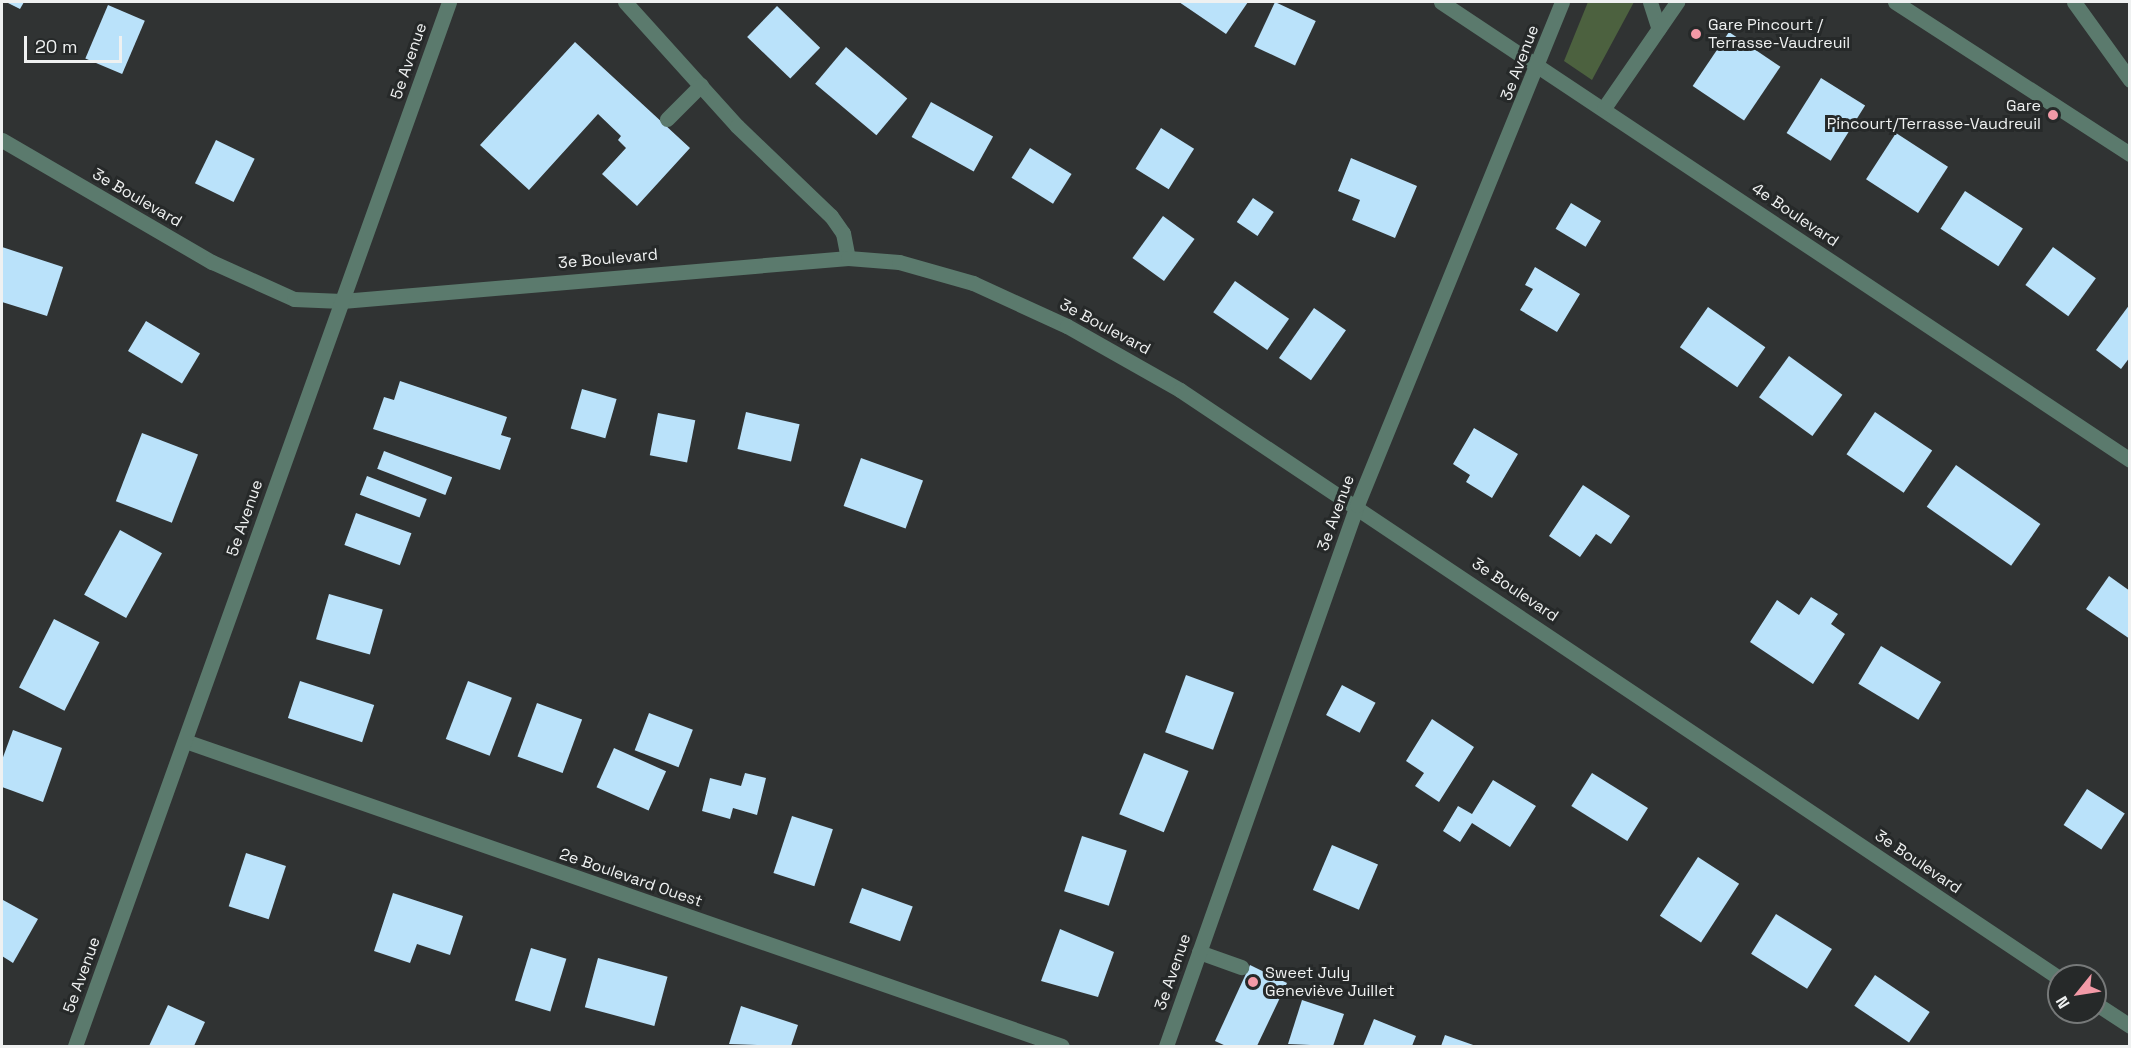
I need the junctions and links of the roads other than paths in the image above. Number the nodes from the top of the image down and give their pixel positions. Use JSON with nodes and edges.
{"nodes":[{"id":1,"x":449,"y":2,"type":"edge"},
{"id":2,"x":625,"y":2,"type":"edge"},
{"id":3,"x":1440,"y":2,"type":"edge"},
{"id":4,"x":1562,"y":2,"type":"edge"},
{"id":5,"x":1650,"y":2,"type":"edge"},
{"id":6,"x":1677,"y":2,"type":"edge"},
{"id":7,"x":1895,"y":2,"type":"edge"},
{"id":8,"x":2074,"y":2,"type":"edge"},
{"id":9,"x":1659,"y":29,"type":"junction"},
{"id":10,"x":1539,"y":65,"type":"junction"},
{"id":11,"x":2130,"y":80,"type":"edge"},
{"id":12,"x":701,"y":85,"type":"junction"},
{"id":13,"x":1604,"y":108,"type":"junction"},
{"id":14,"x":667,"y":119,"type":"dead end"},
{"id":15,"x":2,"y":140,"type":"edge"},
{"id":16,"x":2130,"y":154,"type":"edge"},
{"id":17,"x":848,"y":258,"type":"junction"},
{"id":18,"x":342,"y":301,"type":"junction"},
{"id":19,"x":2130,"y":459,"type":"edge"},
{"id":20,"x":1357,"y":505,"type":"junction"},
{"id":21,"x":188,"y":742,"type":"junction"},
{"id":22,"x":1199,"y":952,"type":"junction"},
{"id":23,"x":1241,"y":967,"type":"dead end"},
{"id":24,"x":2047,"y":970,"type":"edge"},
{"id":25,"x":2107,"y":1011,"type":"edge"},
{"id":26,"x":2130,"y":1026,"type":"edge"},
{"id":27,"x":75,"y":1047,"type":"edge"},
{"id":28,"x":1062,"y":1047,"type":"edge"},
{"id":29,"x":1166,"y":1047,"type":"edge"}],
"edges":[{"from":1,"to":18,"type":"street","name":"5e Avenue"},
{"from":2,"to":12,"type":"street"},
{"from":3,"to":10,"type":"street","name":"4e Boulevard"},
{"from":4,"to":10,"type":"street","name":"3e Avenue"},
{"from":5,"to":9,"type":"street"},
{"from":6,"to":9,"type":"street"},
{"from":7,"to":16,"type":"street"},
{"from":8,"to":11,"type":"street"},
{"from":9,"to":13,"type":"street"},
{"from":10,"to":13,"type":"street","name":"4e Boulevard"},
{"from":10,"to":20,"type":"street","name":"3e Avenue"},
{"from":12,"to":14,"type":"street"},
{"from":12,"to":17,"type":"street"},
{"from":13,"to":19,"type":"street","name":"4e Boulevard"},
{"from":15,"to":18,"type":"street","name":"3e Boulevard"},
{"from":17,"to":18,"type":"street","name":"3e Boulevard"},
{"from":17,"to":20,"type":"street","name":"3e Boulevard"},
{"from":18,"to":21,"type":"street","name":"5e Avenue"},
{"from":20,"to":22,"type":"street","name":"3e Avenue"},
{"from":20,"to":24,"type":"street","name":"3e Boulevard"},
{"from":21,"to":27,"type":"street","name":"5e Avenue"},
{"from":21,"to":28,"type":"street","name":"2e Boulevard Ouest"},
{"from":22,"to":23,"type":"street"},
{"from":22,"to":29,"type":"street","name":"3e Avenue"},
{"from":25,"to":26,"type":"street"}]}
